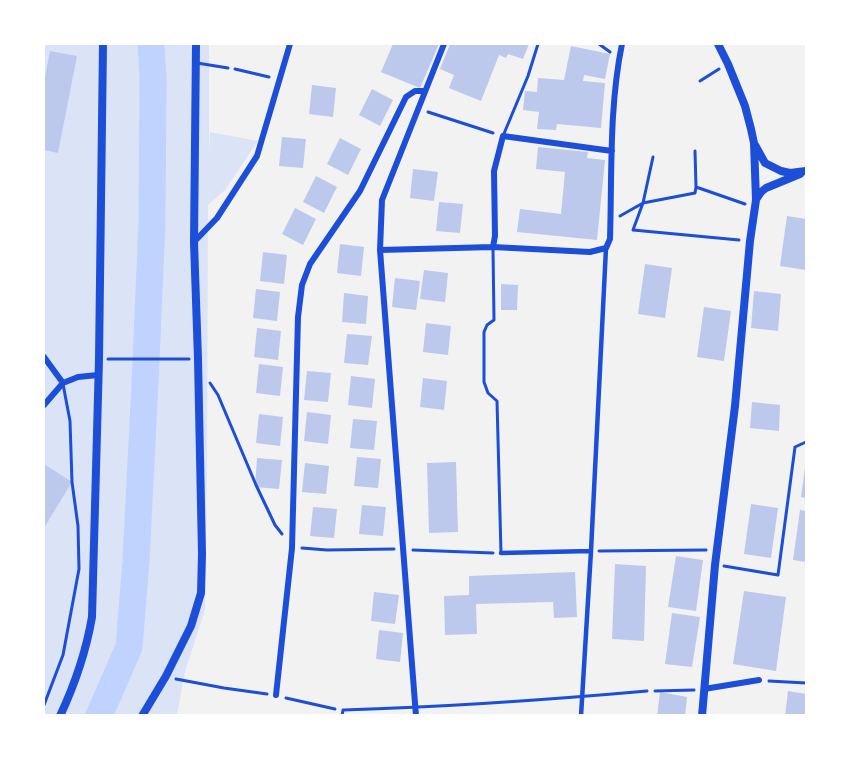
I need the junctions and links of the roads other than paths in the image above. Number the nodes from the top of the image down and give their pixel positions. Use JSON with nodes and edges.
{"nodes":[{"id":1,"x":103,"y":44,"type":"edge"},
{"id":2,"x":196,"y":44,"type":"edge"},
{"id":3,"x":290,"y":44,"type":"edge"},
{"id":4,"x":444,"y":44,"type":"edge"},
{"id":5,"x":538,"y":44,"type":"edge"},
{"id":6,"x":718,"y":44,"type":"edge"},
{"id":7,"x":622,"y":45,"type":"edge"},
{"id":8,"x":195,"y":63,"type":"junction"},
{"id":9,"x":228,"y":68,"type":"road end"},
{"id":10,"x":425,"y":91,"type":"junction"},
{"id":11,"x":503,"y":136,"type":"junction"},
{"id":12,"x":754,"y":143,"type":"junction"},
{"id":13,"x":612,"y":151,"type":"junction"},
{"id":14,"x":805,"y":171,"type":"edge"},
{"id":15,"x":756,"y":204,"type":"junction"},
{"id":16,"x":194,"y":242,"type":"junction"},
{"id":17,"x":493,"y":247,"type":"junction"},
{"id":18,"x":606,"y":248,"type":"junction"},
{"id":19,"x":380,"y":250,"type":"junction"},
{"id":20,"x":44,"y":357,"type":"edge"},
{"id":21,"x":98,"y":375,"type":"junction"},
{"id":22,"x":63,"y":383,"type":"junction"},
{"id":23,"x":44,"y":405,"type":"edge"},
{"id":24,"x":591,"y":551,"type":"junction"},
{"id":25,"x":501,"y":553,"type":"joint"},
{"id":26,"x":759,"y":680,"type":"road end"},
{"id":27,"x":704,"y":689,"type":"junction"},
{"id":28,"x":647,"y":691,"type":"road end"},
{"id":29,"x":276,"y":695,"type":"road end"},
{"id":30,"x":582,"y":697,"type":"junction"},
{"id":31,"x":44,"y":705,"type":"edge"},
{"id":32,"x":416,"y":708,"type":"junction"},
{"id":33,"x":60,"y":716,"type":"edge"},
{"id":34,"x":142,"y":716,"type":"edge"},
{"id":35,"x":342,"y":716,"type":"edge"},
{"id":36,"x":416,"y":716,"type":"edge"},
{"id":37,"x":581,"y":716,"type":"edge"},
{"id":38,"x":702,"y":716,"type":"edge"}],
"edges":[{"from":1,"to":21,"type":"main road"},
{"from":2,"to":8,"type":"main road"},
{"from":3,"to":16,"type":"street"},
{"from":4,"to":10,"type":"street"},
{"from":5,"to":11,"type":"lane"},
{"from":6,"to":12,"type":"street"},
{"from":7,"to":13,"type":"street"},
{"from":8,"to":9,"type":"lane"},
{"from":8,"to":16,"type":"main road"},
{"from":10,"to":19,"type":"street"},
{"from":10,"to":29,"type":"street"},
{"from":11,"to":13,"type":"street"},
{"from":11,"to":17,"type":"street"},
{"from":12,"to":14,"type":"street"},
{"from":12,"to":15,"type":"street"},
{"from":13,"to":18,"type":"street"},
{"from":14,"to":15,"type":"street"},
{"from":15,"to":27,"type":"street"},
{"from":16,"to":34,"type":"main road"},
{"from":17,"to":18,"type":"street"},
{"from":17,"to":19,"type":"street"},
{"from":17,"to":25,"type":"lane"},
{"from":18,"to":24,"type":"street"},
{"from":19,"to":32,"type":"street"},
{"from":20,"to":22,"type":"street"},
{"from":21,"to":22,"type":"street"},
{"from":21,"to":33,"type":"main road"},
{"from":22,"to":23,"type":"street"},
{"from":22,"to":31,"type":"lane"},
{"from":24,"to":25,"type":"street"},
{"from":24,"to":30,"type":"street"},
{"from":26,"to":27,"type":"street"},
{"from":27,"to":38,"type":"street"},
{"from":28,"to":30,"type":"lane"},
{"from":30,"to":32,"type":"lane"},
{"from":30,"to":37,"type":"street"},
{"from":32,"to":35,"type":"lane"},
{"from":32,"to":36,"type":"street"}]}
